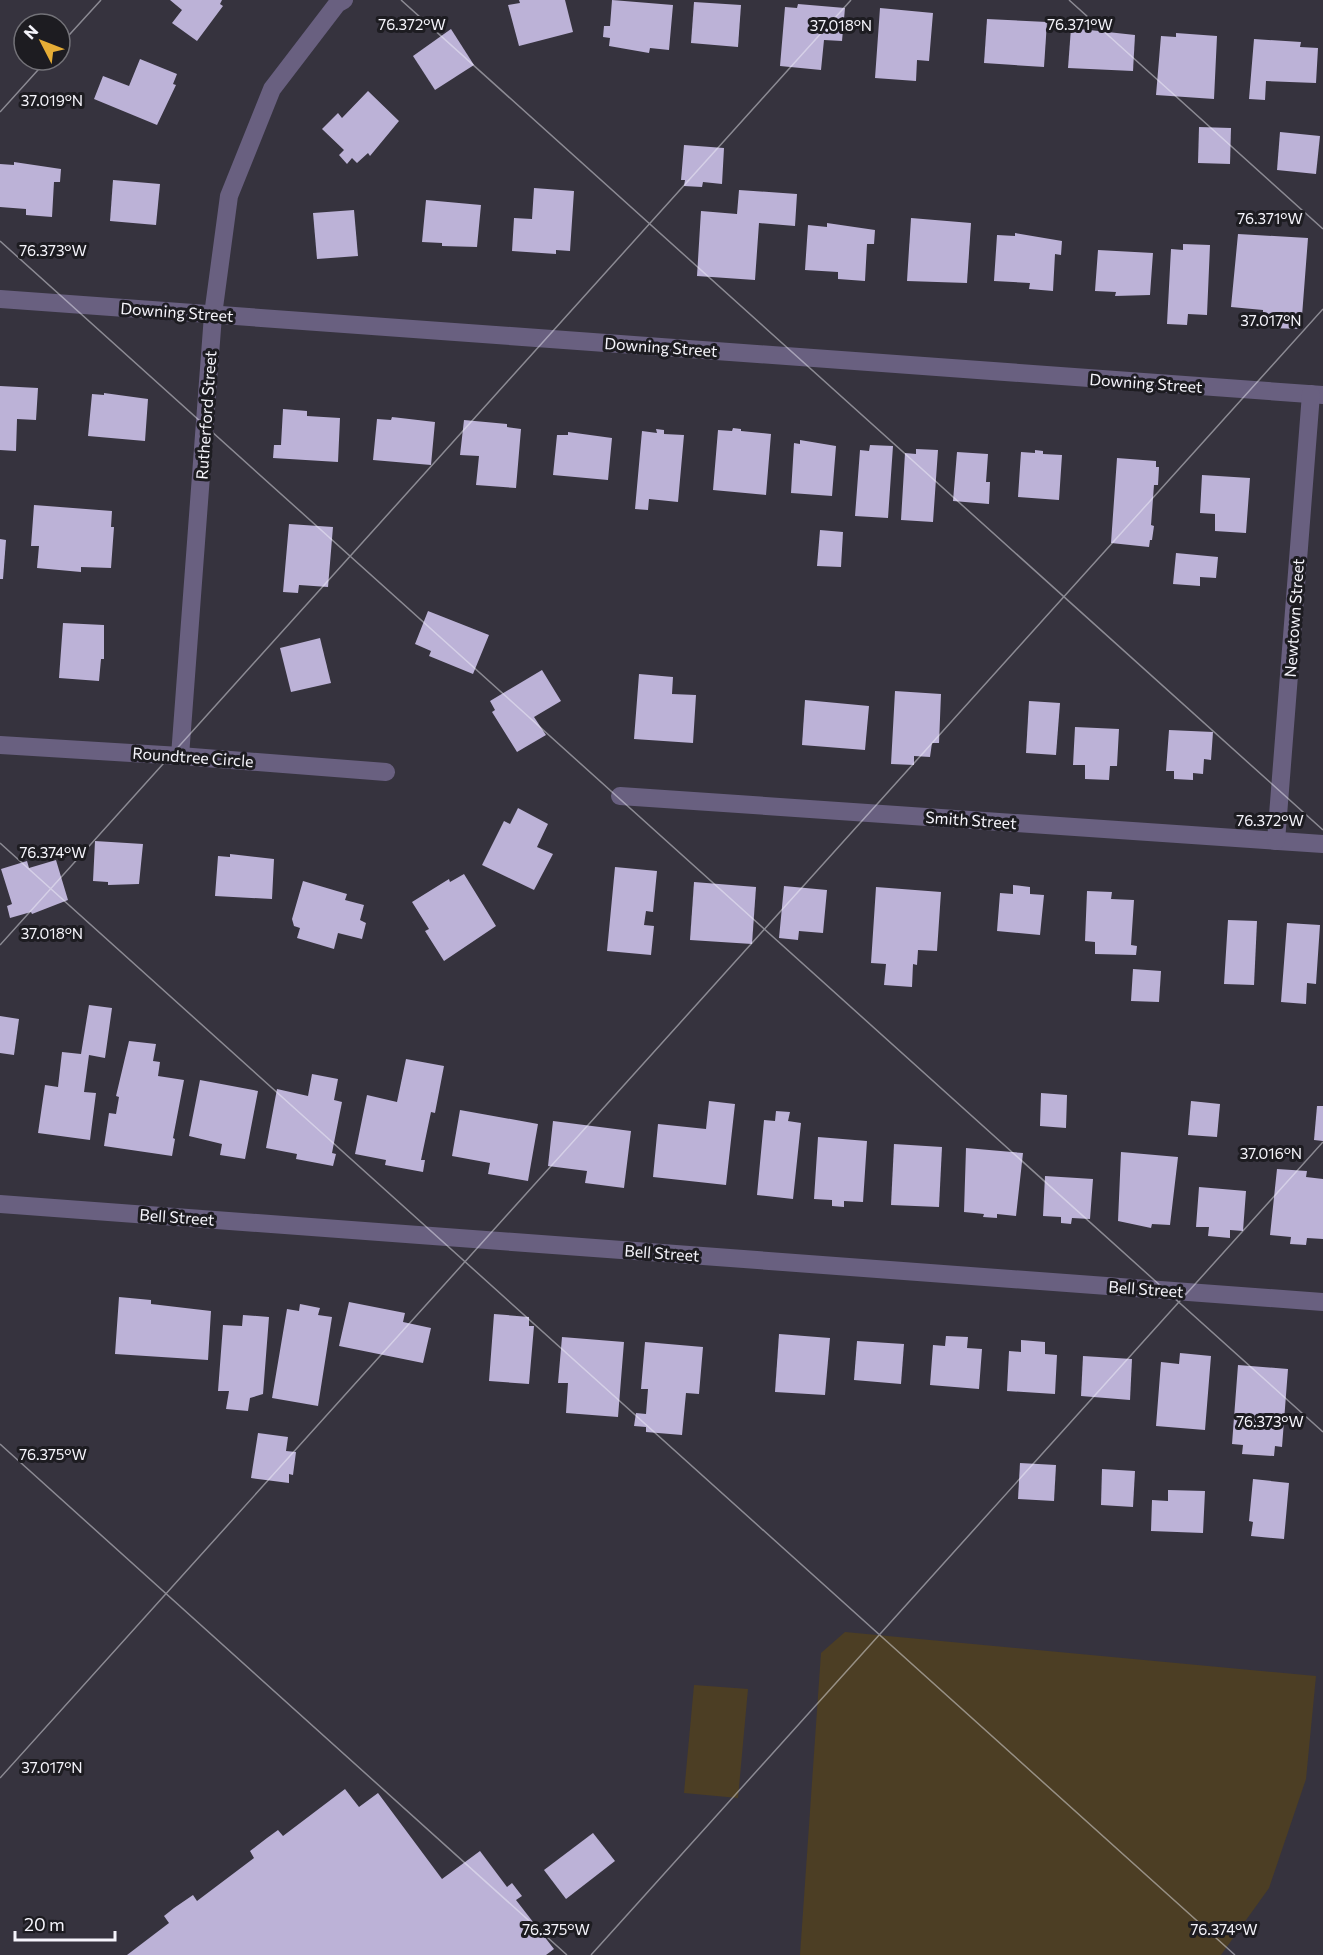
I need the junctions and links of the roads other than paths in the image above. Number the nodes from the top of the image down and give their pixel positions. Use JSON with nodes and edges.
{"nodes":[{"id":1,"x":344,"y":0,"type":"edge"},
{"id":2,"x":0,"y":299,"type":"edge"},
{"id":3,"x":213,"y":315,"type":"junction"},
{"id":4,"x":1317,"y":395,"type":"edge"},
{"id":5,"x":0,"y":746,"type":"edge"},
{"id":6,"x":180,"y":756,"type":"junction"},
{"id":7,"x":386,"y":772,"type":"dead end"},
{"id":8,"x":620,"y":796,"type":"dead end"},
{"id":9,"x":1276,"y":841,"type":"junction"},
{"id":10,"x":1323,"y":844,"type":"edge"},
{"id":11,"x":0,"y":1204,"type":"edge"},
{"id":12,"x":1323,"y":1302,"type":"edge"}],
"edges":[{"from":1,"to":3,"type":"street","name":"Rutherford Street"},
{"from":2,"to":3,"type":"street","name":"Downing Street"},
{"from":3,"to":4,"type":"street","name":"Downing Street"},
{"from":3,"to":6,"type":"street","name":"Rutherford Street"},
{"from":4,"to":9,"type":"street","name":"Newtown Street"},
{"from":5,"to":6,"type":"street","name":"Roundtree Circle"},
{"from":6,"to":7,"type":"street","name":"Roundtree Circle"},
{"from":8,"to":9,"type":"street","name":"Smith Street"},
{"from":9,"to":10,"type":"street","name":"Smith Street"},
{"from":11,"to":12,"type":"street","name":"Bell Street"}]}
